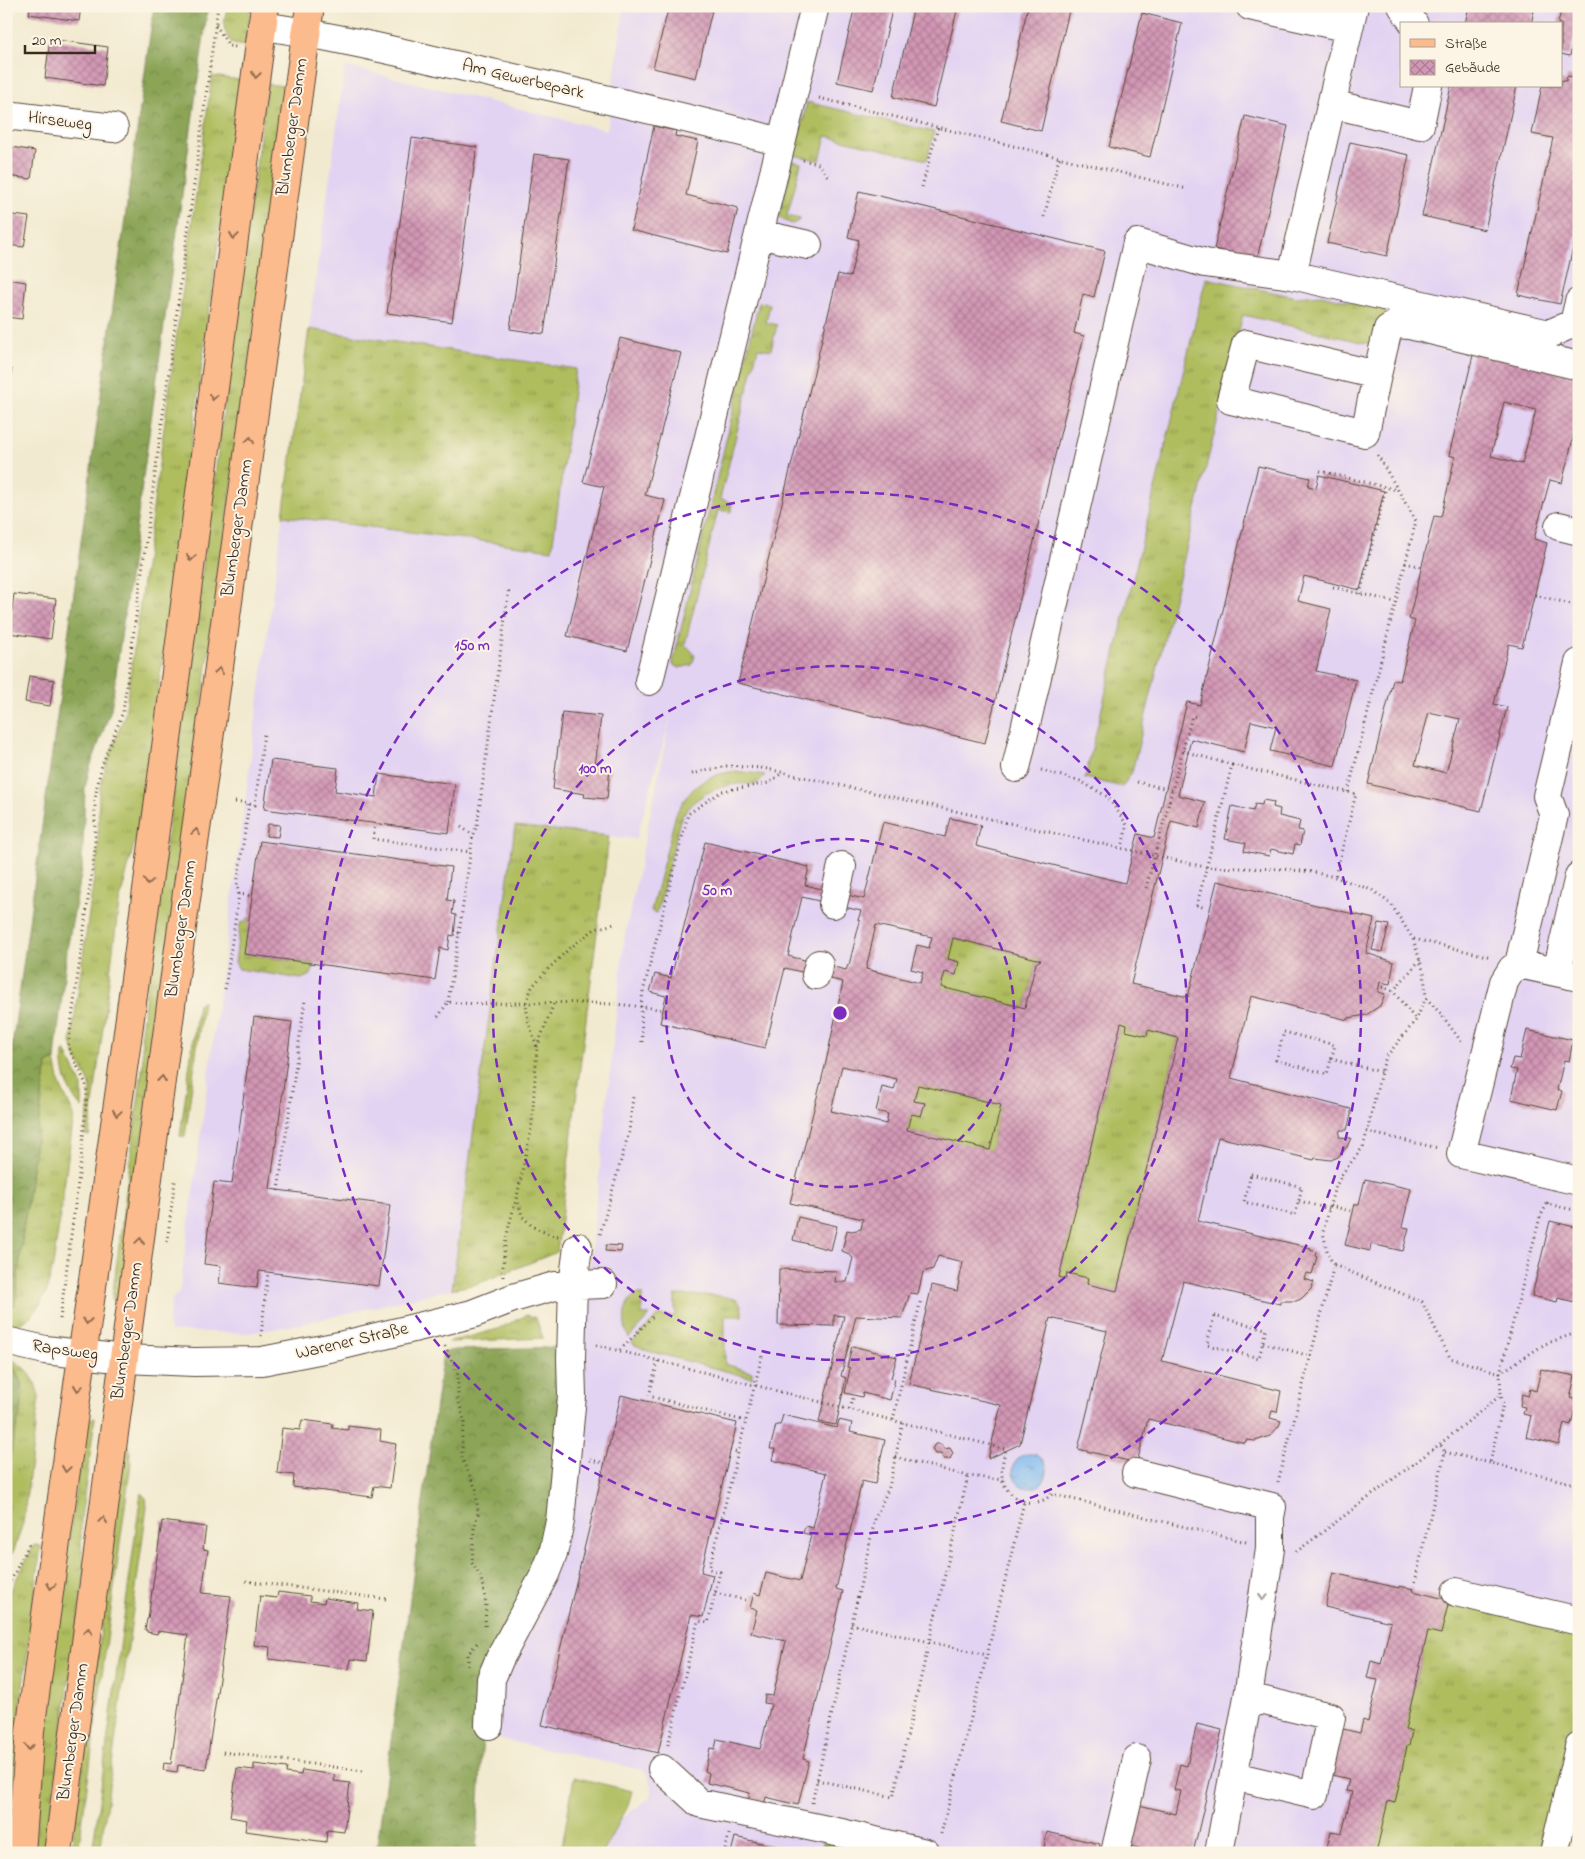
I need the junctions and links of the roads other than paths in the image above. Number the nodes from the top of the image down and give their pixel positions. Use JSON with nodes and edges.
{"nodes":[{"id":1,"x":814,"y":6,"type":"edge"},
{"id":2,"x":1250,"y":6,"type":"edge"},
{"id":3,"x":1402,"y":6,"type":"edge"},
{"id":4,"x":264,"y":16,"type":"edge"},
{"id":5,"x":1352,"y":17,"type":"edge"},
{"id":6,"x":308,"y":19,"type":"edge"},
{"id":7,"x":1413,"y":22,"type":"edge"},
{"id":8,"x":1428,"y":88,"type":"edge"},
{"id":9,"x":1332,"y":104,"type":"junction"},
{"id":10,"x":6,"y":115,"type":"edge"},
{"id":11,"x":114,"y":128,"type":"dead end"},
{"id":12,"x":780,"y":148,"type":"junction"},
{"id":13,"x":759,"y":234,"type":"junction"},
{"id":14,"x":808,"y":245,"type":"dead end"},
{"id":15,"x":1292,"y":275,"type":"junction"},
{"id":16,"x":1579,"y":302,"type":"edge"},
{"id":17,"x":1579,"y":366,"type":"edge"},
{"id":18,"x":1377,"y":375,"type":"junction"},
{"id":19,"x":1579,"y":663,"type":"edge"},
{"id":20,"x":649,"y":681,"type":"dead end"},
{"id":21,"x":1016,"y":766,"type":"road end"},
{"id":22,"x":842,"y":866,"type":"dead end"},
{"id":23,"x":1579,"y":876,"type":"edge"},
{"id":24,"x":833,"y":904,"type":"dead end"},
{"id":25,"x":1519,"y":964,"type":"junction"},
{"id":26,"x":1568,"y":975,"type":"edge"},
{"id":27,"x":1579,"y":1181,"type":"edge"},
{"id":28,"x":580,"y":1241,"type":"road end"},
{"id":29,"x":603,"y":1284,"type":"dead end"},
{"id":30,"x":573,"y":1285,"type":"junction"},
{"id":31,"x":6,"y":1340,"type":"edge"},
{"id":32,"x":83,"y":1355,"type":"junction"},
{"id":33,"x":125,"y":1359,"type":"junction"},
{"id":34,"x":1136,"y":1473,"type":"dead end"},
{"id":35,"x":1456,"y":1592,"type":"dead end"},
{"id":36,"x":1579,"y":1622,"type":"edge"},
{"id":37,"x":1248,"y":1697,"type":"junction"},
{"id":38,"x":489,"y":1725,"type":"dead end"},
{"id":39,"x":1579,"y":1746,"type":"edge"},
{"id":40,"x":1137,"y":1759,"type":"dead end"},
{"id":41,"x":662,"y":1769,"type":"road end"},
{"id":42,"x":1234,"y":1776,"type":"junction"},
{"id":43,"x":933,"y":1846,"type":"edge"},
{"id":44,"x":21,"y":1853,"type":"edge"},
{"id":45,"x":58,"y":1853,"type":"edge"},
{"id":46,"x":1115,"y":1853,"type":"edge"},
{"id":47,"x":1219,"y":1853,"type":"edge"},
{"id":48,"x":1554,"y":1853,"type":"edge"}],
"edges":[{"from":1,"to":12,"type":"street"},
{"from":2,"to":5,"type":"street"},
{"from":3,"to":7,"type":"street"},
{"from":4,"to":6,"type":"street","name":"Am Gewerbepark"},
{"from":4,"to":32,"type":"main road","one_way":true},
{"from":5,"to":9,"type":"street"},
{"from":6,"to":12,"type":"street","name":"Am Gewerbepark"},
{"from":33,"to":6,"type":"main road","name":"Blumberger Damm","one_way":true},
{"from":8,"to":9,"type":"street"},
{"from":9,"to":15,"type":"street"},
{"from":10,"to":11,"type":"street","name":"Hirseweg"},
{"from":12,"to":13,"type":"street"},
{"from":13,"to":14,"type":"street"},
{"from":13,"to":20,"type":"street"},
{"from":15,"to":16,"type":"street"},
{"from":15,"to":21,"type":"street"},
{"from":17,"to":18,"type":"street"},
{"from":18,"to":18,"type":"street"},
{"from":19,"to":25,"type":"street"},
{"from":22,"to":24,"type":"street"},
{"from":23,"to":26,"type":"street"},
{"from":25,"to":26,"type":"street"},
{"from":25,"to":27,"type":"street"},
{"from":28,"to":30,"type":"street"},
{"from":29,"to":30,"type":"street","name":"Warener Straße"},
{"from":30,"to":33,"type":"street","name":"Warener Straße"},
{"from":30,"to":38,"type":"street"},
{"from":31,"to":32,"type":"street","name":"Rapsweg"},
{"from":32,"to":33,"type":"street","name":"Rapsweg"},
{"from":32,"to":44,"type":"main road","one_way":true},
{"from":45,"to":33,"type":"main road","name":"Blumberger Damm","one_way":true},
{"from":34,"to":37,"type":"street","one_way":true},
{"from":35,"to":36,"type":"street"},
{"from":37,"to":42,"type":"street"},
{"from":37,"to":42,"type":"street"},
{"from":39,"to":48,"type":"street"},
{"from":40,"to":46,"type":"street"},
{"from":41,"to":43,"type":"street"},
{"from":42,"to":47,"type":"street"}]}
